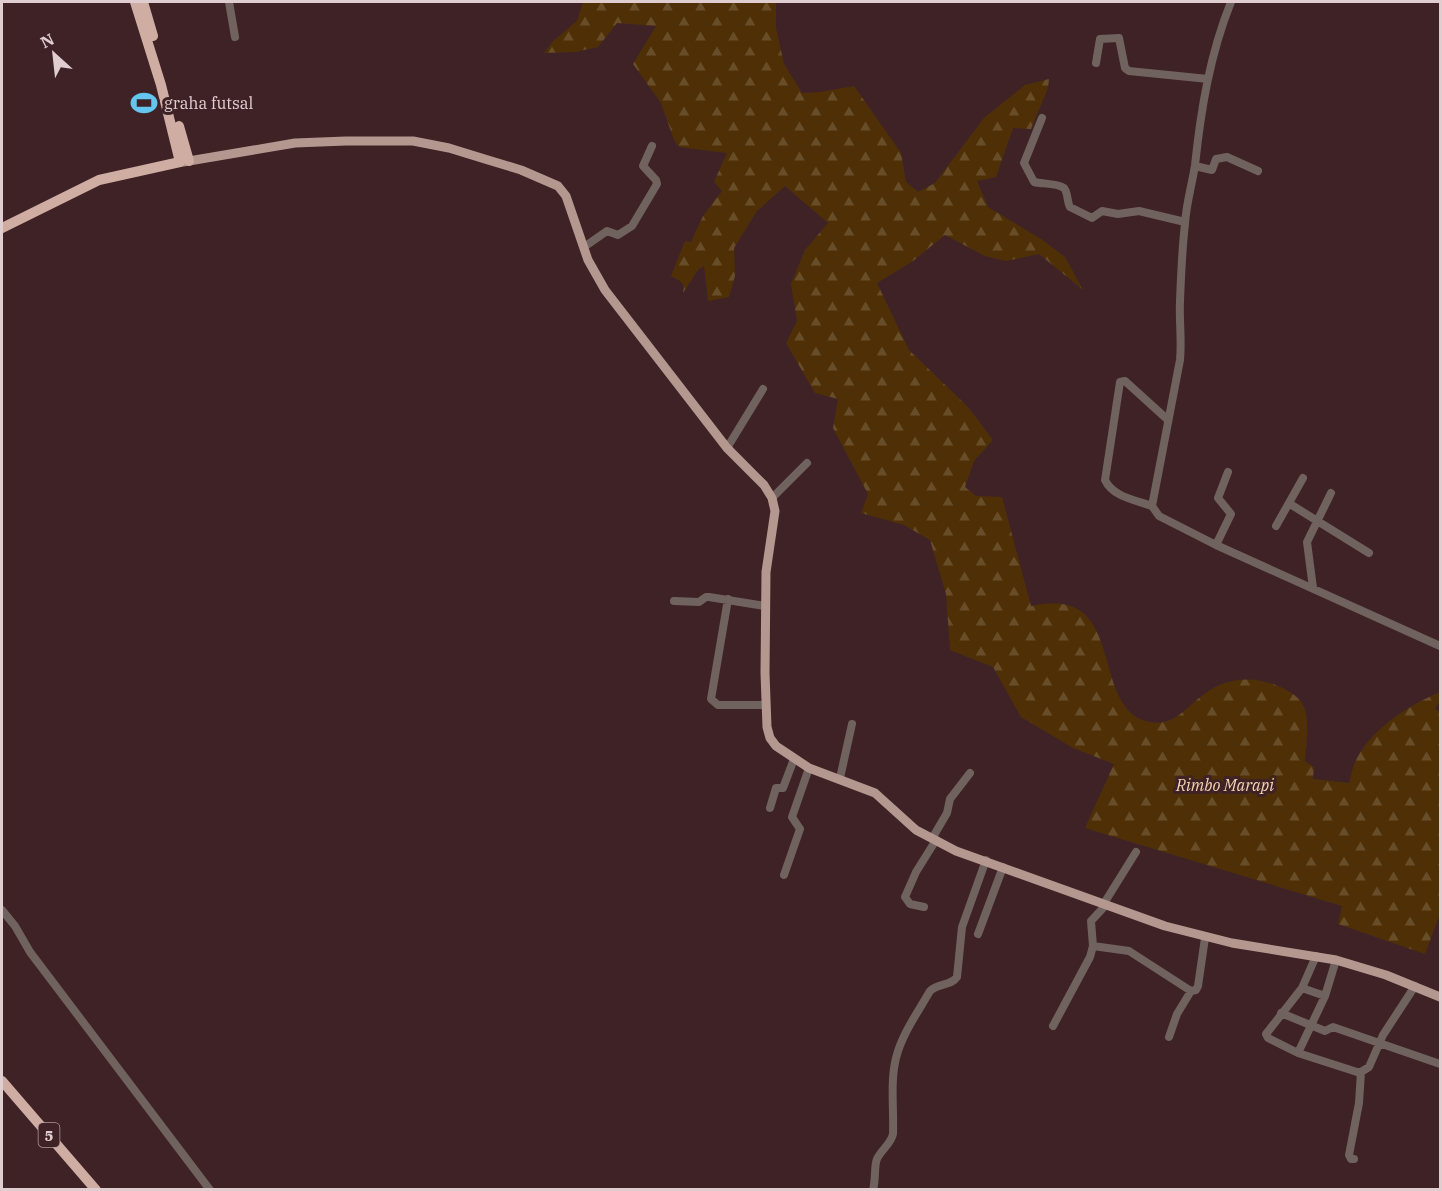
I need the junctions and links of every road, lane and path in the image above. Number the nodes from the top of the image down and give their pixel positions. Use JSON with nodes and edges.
{"nodes":[{"id":1,"x":135,"y":2,"type":"edge"},
{"id":2,"x":143,"y":2,"type":"edge"},
{"id":3,"x":229,"y":2,"type":"edge"},
{"id":4,"x":1232,"y":2,"type":"edge"},
{"id":5,"x":235,"y":38,"type":"dead end"},
{"id":6,"x":1096,"y":63,"type":"dead end"},
{"id":7,"x":1208,"y":80,"type":"junction"},
{"id":8,"x":1042,"y":118,"type":"dead end"},
{"id":9,"x":651,"y":146,"type":"dead end"},
{"id":10,"x":184,"y":162,"type":"junction"},
{"id":11,"x":1194,"y":166,"type":"junction"},
{"id":12,"x":1258,"y":171,"type":"dead end"},
{"id":13,"x":1185,"y":222,"type":"junction"},
{"id":14,"x":2,"y":228,"type":"edge"},
{"id":15,"x":584,"y":247,"type":"junction"},
{"id":16,"x":763,"y":389,"type":"dead end"},
{"id":17,"x":1168,"y":420,"type":"junction"},
{"id":18,"x":727,"y":448,"type":"junction"},
{"id":19,"x":807,"y":463,"type":"dead end"},
{"id":20,"x":1228,"y":472,"type":"dead end"},
{"id":21,"x":1303,"y":478,"type":"dead end"},
{"id":22,"x":1332,"y":493,"type":"dead end"},
{"id":23,"x":772,"y":498,"type":"junction"},
{"id":24,"x":1290,"y":504,"type":"junction"},
{"id":25,"x":1152,"y":506,"type":"junction"},
{"id":26,"x":1318,"y":519,"type":"junction"},
{"id":27,"x":1276,"y":526,"type":"dead end"},
{"id":28,"x":1216,"y":545,"type":"junction"},
{"id":29,"x":1369,"y":553,"type":"dead end"},
{"id":30,"x":1313,"y":588,"type":"junction"},
{"id":31,"x":728,"y":599,"type":"junction"},
{"id":32,"x":674,"y":601,"type":"dead end"},
{"id":33,"x":765,"y":606,"type":"junction"},
{"id":34,"x":1440,"y":646,"type":"edge"},
{"id":35,"x":766,"y":705,"type":"junction"},
{"id":36,"x":852,"y":724,"type":"dead end"},
{"id":37,"x":794,"y":759,"type":"junction"},
{"id":38,"x":809,"y":768,"type":"junction"},
{"id":39,"x":970,"y":773,"type":"dead end"},
{"id":40,"x":840,"y":778,"type":"junction"},
{"id":41,"x":770,"y":808,"type":"dead end"},
{"id":42,"x":935,"y":839,"type":"junction"},
{"id":43,"x":1136,"y":852,"type":"dead end"},
{"id":44,"x":986,"y":860,"type":"junction"},
{"id":45,"x":1003,"y":867,"type":"junction"},
{"id":46,"x":784,"y":875,"type":"dead end"},
{"id":47,"x":1104,"y":905,"type":"junction"},
{"id":48,"x":924,"y":907,"type":"dead end"},
{"id":49,"x":2,"y":910,"type":"edge"},
{"id":50,"x":978,"y":934,"type":"dead end"},
{"id":51,"x":1205,"y":938,"type":"junction"},
{"id":52,"x":1092,"y":946,"type":"junction"},
{"id":53,"x":1316,"y":956,"type":"junction"},
{"id":54,"x":1336,"y":960,"type":"junction"},
{"id":55,"x":1414,"y":986,"type":"junction"},
{"id":56,"x":1302,"y":988,"type":"junction"},
{"id":57,"x":1191,"y":991,"type":"junction"},
{"id":58,"x":1325,"y":996,"type":"junction"},
{"id":59,"x":1440,"y":997,"type":"edge"},
{"id":60,"x":1281,"y":1013,"type":"junction"},
{"id":61,"x":1311,"y":1025,"type":"junction"},
{"id":62,"x":1053,"y":1026,"type":"dead end"},
{"id":63,"x":1169,"y":1037,"type":"dead end"},
{"id":64,"x":1378,"y":1044,"type":"junction"},
{"id":65,"x":1299,"y":1053,"type":"junction"},
{"id":66,"x":1440,"y":1064,"type":"edge"},
{"id":67,"x":1362,"y":1072,"type":"junction"},
{"id":68,"x":2,"y":1081,"type":"edge"},
{"id":69,"x":1354,"y":1159,"type":"dead end"},
{"id":70,"x":96,"y":1190,"type":"edge"},
{"id":71,"x":210,"y":1190,"type":"edge"},
{"id":72,"x":873,"y":1190,"type":"edge"}],
"edges":[{"from":1,"to":10,"type":"highway"},
{"from":2,"to":10,"type":"highway"},
{"from":3,"to":5,"type":"street"},
{"from":4,"to":7,"type":"street"},
{"from":6,"to":7,"type":"street"},
{"from":7,"to":11,"type":"street"},
{"from":8,"to":13,"type":"street"},
{"from":9,"to":15,"type":"street"},
{"from":10,"to":14,"type":"highway"},
{"from":10,"to":15,"type":"main road"},
{"from":11,"to":12,"type":"street"},
{"from":11,"to":13,"type":"street"},
{"from":13,"to":17,"type":"street"},
{"from":15,"to":18,"type":"main road"},
{"from":16,"to":18,"type":"street"},
{"from":17,"to":25,"type":"street"},
{"from":17,"to":25,"type":"street"},
{"from":18,"to":23,"type":"main road"},
{"from":19,"to":23,"type":"street"},
{"from":20,"to":28,"type":"street"},
{"from":21,"to":24,"type":"street"},
{"from":22,"to":26,"type":"street"},
{"from":23,"to":33,"type":"main road"},
{"from":24,"to":26,"type":"street"},
{"from":24,"to":27,"type":"street"},
{"from":25,"to":28,"type":"street"},
{"from":26,"to":29,"type":"street"},
{"from":26,"to":30,"type":"street"},
{"from":28,"to":30,"type":"street"},
{"from":30,"to":34,"type":"street"},
{"from":31,"to":32,"type":"street"},
{"from":31,"to":33,"type":"street"},
{"from":31,"to":35,"type":"street"},
{"from":33,"to":35,"type":"main road"},
{"from":35,"to":37,"type":"main road"},
{"from":36,"to":40,"type":"street"},
{"from":37,"to":38,"type":"main road"},
{"from":37,"to":41,"type":"street"},
{"from":38,"to":40,"type":"main road"},
{"from":38,"to":46,"type":"street"},
{"from":39,"to":42,"type":"street"},
{"from":40,"to":42,"type":"main road"},
{"from":42,"to":44,"type":"main road"},
{"from":42,"to":48,"type":"street"},
{"from":43,"to":47,"type":"street"},
{"from":44,"to":45,"type":"main road"},
{"from":44,"to":72,"type":"street"},
{"from":45,"to":47,"type":"main road"},
{"from":45,"to":50,"type":"street"},
{"from":47,"to":51,"type":"main road"},
{"from":47,"to":52,"type":"street"},
{"from":49,"to":71,"type":"street"},
{"from":51,"to":53,"type":"main road"},
{"from":51,"to":57,"type":"street"},
{"from":52,"to":57,"type":"street"},
{"from":52,"to":62,"type":"street"},
{"from":53,"to":54,"type":"main road"},
{"from":53,"to":56,"type":"street"},
{"from":54,"to":55,"type":"main road"},
{"from":54,"to":58,"type":"street"},
{"from":55,"to":59,"type":"main road"},
{"from":55,"to":64,"type":"street"},
{"from":56,"to":58,"type":"street"},
{"from":56,"to":60,"type":"street"},
{"from":57,"to":63,"type":"street"},
{"from":58,"to":61,"type":"street"},
{"from":60,"to":61,"type":"street"},
{"from":60,"to":65,"type":"street"},
{"from":61,"to":64,"type":"street"},
{"from":61,"to":65,"type":"street"},
{"from":64,"to":66,"type":"street"},
{"from":64,"to":67,"type":"street"},
{"from":65,"to":67,"type":"street"},
{"from":67,"to":69,"type":"street"},
{"from":68,"to":70,"type":"highway","number":"5"}]}
